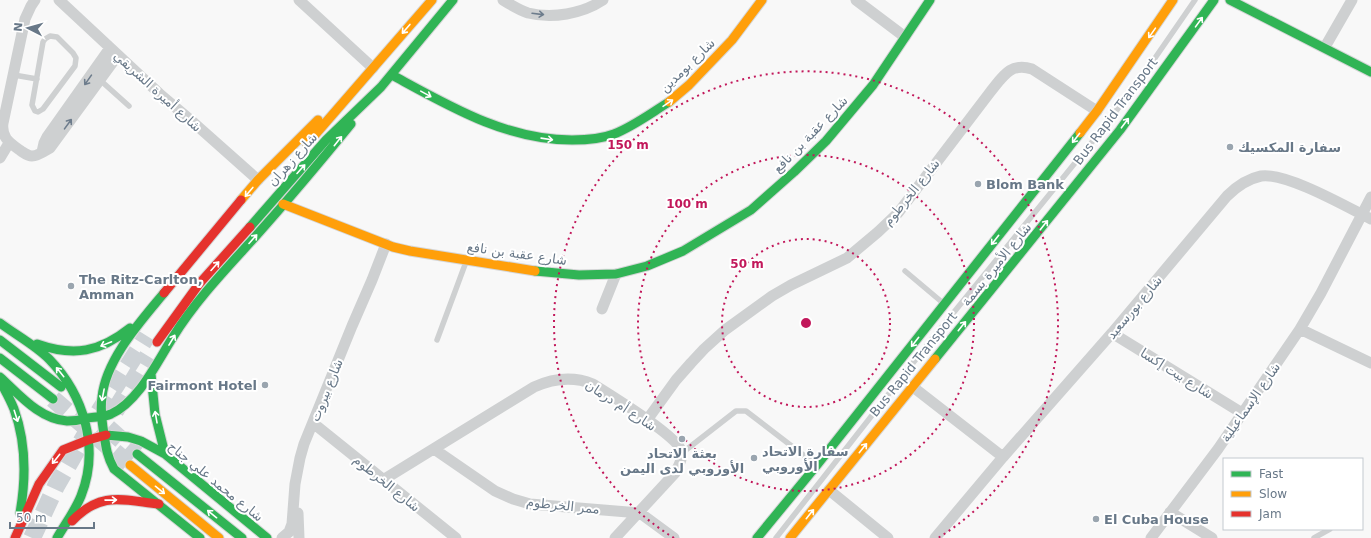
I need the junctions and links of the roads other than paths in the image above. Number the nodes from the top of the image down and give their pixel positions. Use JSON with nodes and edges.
{"nodes":[{"id":1,"x":35,"y":0,"type":"edge"},
{"id":2,"x":59,"y":0,"type":"edge"},
{"id":3,"x":299,"y":0,"type":"edge"},
{"id":4,"x":432,"y":0,"type":"edge"},
{"id":5,"x":453,"y":0,"type":"edge"},
{"id":6,"x":502,"y":0,"type":"edge"},
{"id":7,"x":603,"y":0,"type":"edge"},
{"id":8,"x":762,"y":0,"type":"edge"},
{"id":9,"x":856,"y":0,"type":"edge"},
{"id":10,"x":930,"y":0,"type":"edge"},
{"id":11,"x":1173,"y":0,"type":"edge"},
{"id":12,"x":1195,"y":0,"type":"edge"},
{"id":13,"x":1214,"y":0,"type":"edge"},
{"id":14,"x":1230,"y":0,"type":"edge"},
{"id":15,"x":1352,"y":0,"type":"edge"},
{"id":16,"x":905,"y":37,"type":"junction"},
{"id":17,"x":1325,"y":47,"type":"junction"},
{"id":18,"x":114,"y":51,"type":"junction"},
{"id":19,"x":373,"y":68,"type":"junction"},
{"id":20,"x":1371,"y":72,"type":"edge"},
{"id":21,"x":14,"y":75,"type":"junction"},
{"id":22,"x":392,"y":75,"type":"junction"},
{"id":23,"x":37,"y":79,"type":"junction"},
{"id":24,"x":100,"y":80,"type":"junction"},
{"id":25,"x":357,"y":86,"type":"junction"},
{"id":26,"x":381,"y":87,"type":"junction"},
{"id":27,"x":129,"y":106,"type":"dead end"},
{"id":28,"x":1097,"y":111,"type":"junction"},
{"id":29,"x":4,"y":136,"type":"edge"},
{"id":30,"x":42,"y":152,"type":"junction"},
{"id":31,"x":299,"y":154,"type":"dead end"},
{"id":32,"x":0,"y":158,"type":"edge"},
{"id":33,"x":258,"y":180,"type":"junction"},
{"id":34,"x":1371,"y":197,"type":"edge"},
{"id":35,"x":283,"y":204,"type":"junction"},
{"id":36,"x":1367,"y":217,"type":"edge"},
{"id":37,"x":389,"y":246,"type":"junction"},
{"id":38,"x":467,"y":260,"type":"junction"},
{"id":39,"x":905,"y":271,"type":"dead end"},
{"id":40,"x":616,"y":274,"type":"junction"},
{"id":41,"x":945,"y":304,"type":"junction"},
{"id":42,"x":602,"y":309,"type":"dead end"},
{"id":43,"x":148,"y":312,"type":"junction"},
{"id":44,"x":0,"y":322,"type":"edge"},
{"id":45,"x":1300,"y":329,"type":"junction"},
{"id":46,"x":12,"y":332,"type":"junction"},
{"id":47,"x":1112,"y":333,"type":"junction"},
{"id":48,"x":0,"y":340,"type":"edge"},
{"id":49,"x":438,"y":340,"type":"dead end"},
{"id":50,"x":157,"y":342,"type":"tunnel mouth"},
{"id":51,"x":0,"y":358,"type":"edge"},
{"id":52,"x":341,"y":360,"type":"junction"},
{"id":53,"x":1371,"y":363,"type":"edge"},
{"id":54,"x":151,"y":374,"type":"junction"},
{"id":55,"x":0,"y":377,"type":"edge"},
{"id":56,"x":0,"y":380,"type":"edge"},
{"id":57,"x":61,"y":387,"type":"dead end"},
{"id":58,"x":912,"y":387,"type":"junction"},
{"id":59,"x":53,"y":399,"type":"tunnel mouth"},
{"id":60,"x":1242,"y":413,"type":"junction"},
{"id":61,"x":101,"y":417,"type":"junction"},
{"id":62,"x":84,"y":419,"type":"junction"},
{"id":63,"x":647,"y":420,"type":"junction"},
{"id":64,"x":318,"y":427,"type":"junction"},
{"id":65,"x":104,"y":435,"type":"junction"},
{"id":66,"x":88,"y":440,"type":"junction"},
{"id":67,"x":434,"y":449,"type":"junction"},
{"id":68,"x":137,"y":454,"type":"tunnel mouth"},
{"id":69,"x":165,"y":454,"type":"junction"},
{"id":70,"x":682,"y":454,"type":"junction"},
{"id":71,"x":1003,"y":457,"type":"junction"},
{"id":72,"x":302,"y":460,"type":"junction"},
{"id":73,"x":130,"y":465,"type":"tunnel mouth"},
{"id":74,"x":817,"y":465,"type":"junction"},
{"id":75,"x":383,"y":480,"type":"junction"},
{"id":76,"x":829,"y":490,"type":"junction"},
{"id":77,"x":159,"y":504,"type":"junction"},
{"id":78,"x":1170,"y":512,"type":"junction"},
{"id":79,"x":640,"y":513,"type":"junction"},
{"id":80,"x":1328,"y":530,"type":"edge"},
{"id":81,"x":16,"y":535,"type":"edge"},
{"id":82,"x":58,"y":537,"type":"edge"},
{"id":83,"x":200,"y":538,"type":"edge"},
{"id":84,"x":220,"y":538,"type":"edge"},
{"id":85,"x":242,"y":538,"type":"edge"},
{"id":86,"x":267,"y":538,"type":"edge"},
{"id":87,"x":282,"y":538,"type":"edge"},
{"id":88,"x":299,"y":538,"type":"edge"},
{"id":89,"x":456,"y":538,"type":"edge"},
{"id":90,"x":615,"y":538,"type":"edge"},
{"id":91,"x":674,"y":538,"type":"edge"},
{"id":92,"x":757,"y":538,"type":"edge"},
{"id":93,"x":776,"y":538,"type":"edge"},
{"id":94,"x":790,"y":538,"type":"edge"},
{"id":95,"x":888,"y":538,"type":"edge"},
{"id":96,"x":935,"y":538,"type":"edge"},
{"id":97,"x":1151,"y":538,"type":"edge"},
{"id":98,"x":1212,"y":538,"type":"edge"},
{"id":99,"x":1314,"y":538,"type":"edge"}],
"edges":[{"from":1,"to":21,"type":"street"},
{"from":2,"to":18,"type":"street","name":"شارع أميرة الشريقي"},
{"from":3,"to":19,"type":"street"},
{"from":4,"to":19,"type":"main road","name":"شارع زهران","one_way":true},
{"from":5,"to":22,"type":"main road","name":"شارع زهران"},
{"from":6,"to":7,"type":"street","one_way":true},
{"from":22,"to":8,"type":"main road","name":"شارع بومدين","one_way":true},
{"from":9,"to":16,"type":"street"},
{"from":10,"to":16,"type":"main road","name":"شارع عقبة بن نافع"},
{"from":11,"to":28,"type":"main road","name":"شارع الأميرة بسمة","one_way":true},
{"from":12,"to":93,"type":"lane","name":"Bus Rapid Transport"},
{"from":58,"to":13,"type":"main road","name":"شارع الأميرة بسمة","one_way":true},
{"from":14,"to":17,"type":"main road"},
{"from":15,"to":17,"type":"street"},
{"from":16,"to":40,"type":"main road","name":"شارع عقبة بن نافع"},
{"from":17,"to":20,"type":"main road"},
{"from":18,"to":24,"type":"street"},
{"from":18,"to":30,"type":"street","one_way":true},
{"from":18,"to":33,"type":"street","name":"شارع أميرة الشريقي"},
{"from":19,"to":25,"type":"main road","name":"شارع زهران"},
{"from":21,"to":23,"type":"lane"},
{"from":21,"to":29,"type":"street"},
{"from":22,"to":26,"type":"main road","name":"شارع زهران"},
{"from":23,"to":23,"type":"lane"},
{"from":24,"to":27,"type":"lane"},
{"from":30,"to":24,"type":"street","one_way":true},
{"from":25,"to":31,"type":"main road","name":"شارع زهران"},
{"from":25,"to":33,"type":"main road"},
{"from":35,"to":26,"type":"main road","one_way":true},
{"from":50,"to":26,"type":"main road","name":"شارع زهران","one_way":true},
{"from":28,"to":41,"type":"main road","name":"شارع الأميرة بسمة","one_way":true},
{"from":28,"to":63,"type":"street","name":"شارع الخرطوم"},
{"from":29,"to":30,"type":"street"},
{"from":29,"to":32,"type":"street"},
{"from":33,"to":43,"type":"main road","one_way":true},
{"from":34,"to":36,"type":"street","name":"شارع الإسماعيلية"},
{"from":35,"to":37,"type":"main road","name":"شارع عقبة بن نافع"},
{"from":54,"to":35,"type":"main road","one_way":true},
{"from":36,"to":45,"type":"street","name":"شارع الإسماعيلية"},
{"from":36,"to":47,"type":"street","name":"شارع بورسعيد"},
{"from":37,"to":38,"type":"main road","name":"شارع عقبة بن نافع"},
{"from":37,"to":52,"type":"street","name":"شارع بيروت"},
{"from":38,"to":40,"type":"main road","name":"شارع عقبة بن نافع"},
{"from":38,"to":49,"type":"lane"},
{"from":39,"to":41,"type":"lane"},
{"from":40,"to":42,"type":"street"},
{"from":41,"to":74,"type":"main road","name":"شارع الأميرة بسمة","one_way":true},
{"from":43,"to":46,"type":"main road","one_way":true},
{"from":43,"to":61,"type":"main road","one_way":true},
{"from":44,"to":46,"type":"main road"},
{"from":45,"to":53,"type":"street"},
{"from":45,"to":60,"type":"street","name":"شارع الإسماعيلية"},
{"from":62,"to":46,"type":"main road","one_way":true},
{"from":47,"to":60,"type":"street","name":"شارع بيت إكسا"},
{"from":47,"to":71,"type":"street","name":"شارع بورسعيد"},
{"from":48,"to":57,"type":"main road"},
{"from":51,"to":59,"type":"main road"},
{"from":52,"to":64,"type":"street","name":"شارع بيروت"},
{"from":52,"to":72,"type":"street","name":"شارع بيروت"},
{"from":54,"to":61,"type":"main road"},
{"from":69,"to":54,"type":"main road","one_way":true},
{"from":55,"to":62,"type":"main road"},
{"from":56,"to":81,"type":"main road","one_way":true},
{"from":58,"to":71,"type":"street"},
{"from":76,"to":58,"type":"main road","name":"شارع الأميرة بسمة","one_way":true},
{"from":60,"to":78,"type":"street","name":"شارع الإسماعيلية"},
{"from":61,"to":62,"type":"main road"},
{"from":61,"to":65,"type":"main road"},
{"from":62,"to":66,"type":"main road"},
{"from":63,"to":67,"type":"street","name":"شارع أم درمان"},
{"from":63,"to":70,"type":"street","name":"شارع أم درمان"},
{"from":64,"to":72,"type":"street","name":"شارع بيروت"},
{"from":64,"to":75,"type":"street","name":"شارع الخرطوم"},
{"from":65,"to":66,"type":"main road"},
{"from":65,"to":69,"type":"main road","name":"شارع محمد علي جناح"},
{"from":65,"to":77,"type":"main road"},
{"from":66,"to":81,"type":"main road","one_way":true},
{"from":66,"to":82,"type":"main road"},
{"from":67,"to":75,"type":"street","name":"شارع أم درمان"},
{"from":67,"to":79,"type":"street","name":"ممر الخرطوم"},
{"from":85,"to":68,"type":"main road","one_way":true},
{"from":69,"to":86,"type":"main road","name":"شارع محمد علي جناح"},
{"from":70,"to":74,"type":"lane"},
{"from":70,"to":79,"type":"street"},
{"from":71,"to":96,"type":"street","name":"شارع بورسعيد"},
{"from":72,"to":87,"type":"street","name":"شارع بيروت"},
{"from":72,"to":88,"type":"street","name":"شارع بيروت"},
{"from":73,"to":84,"type":"main road","one_way":true},
{"from":74,"to":92,"type":"main road","name":"شارع الأميرة بسمة"},
{"from":75,"to":89,"type":"street","name":"شارع الخرطوم"},
{"from":94,"to":76,"type":"main road","name":"شارع الأميرة بسمة","one_way":true},
{"from":76,"to":95,"type":"street"},
{"from":82,"to":77,"type":"main road","one_way":true},
{"from":77,"to":83,"type":"main road"},
{"from":78,"to":97,"type":"street","name":"شارع الإسماعيلية"},
{"from":78,"to":98,"type":"street"},
{"from":79,"to":90,"type":"street"},
{"from":79,"to":91,"type":"street"},
{"from":80,"to":99,"type":"lane"}]}
